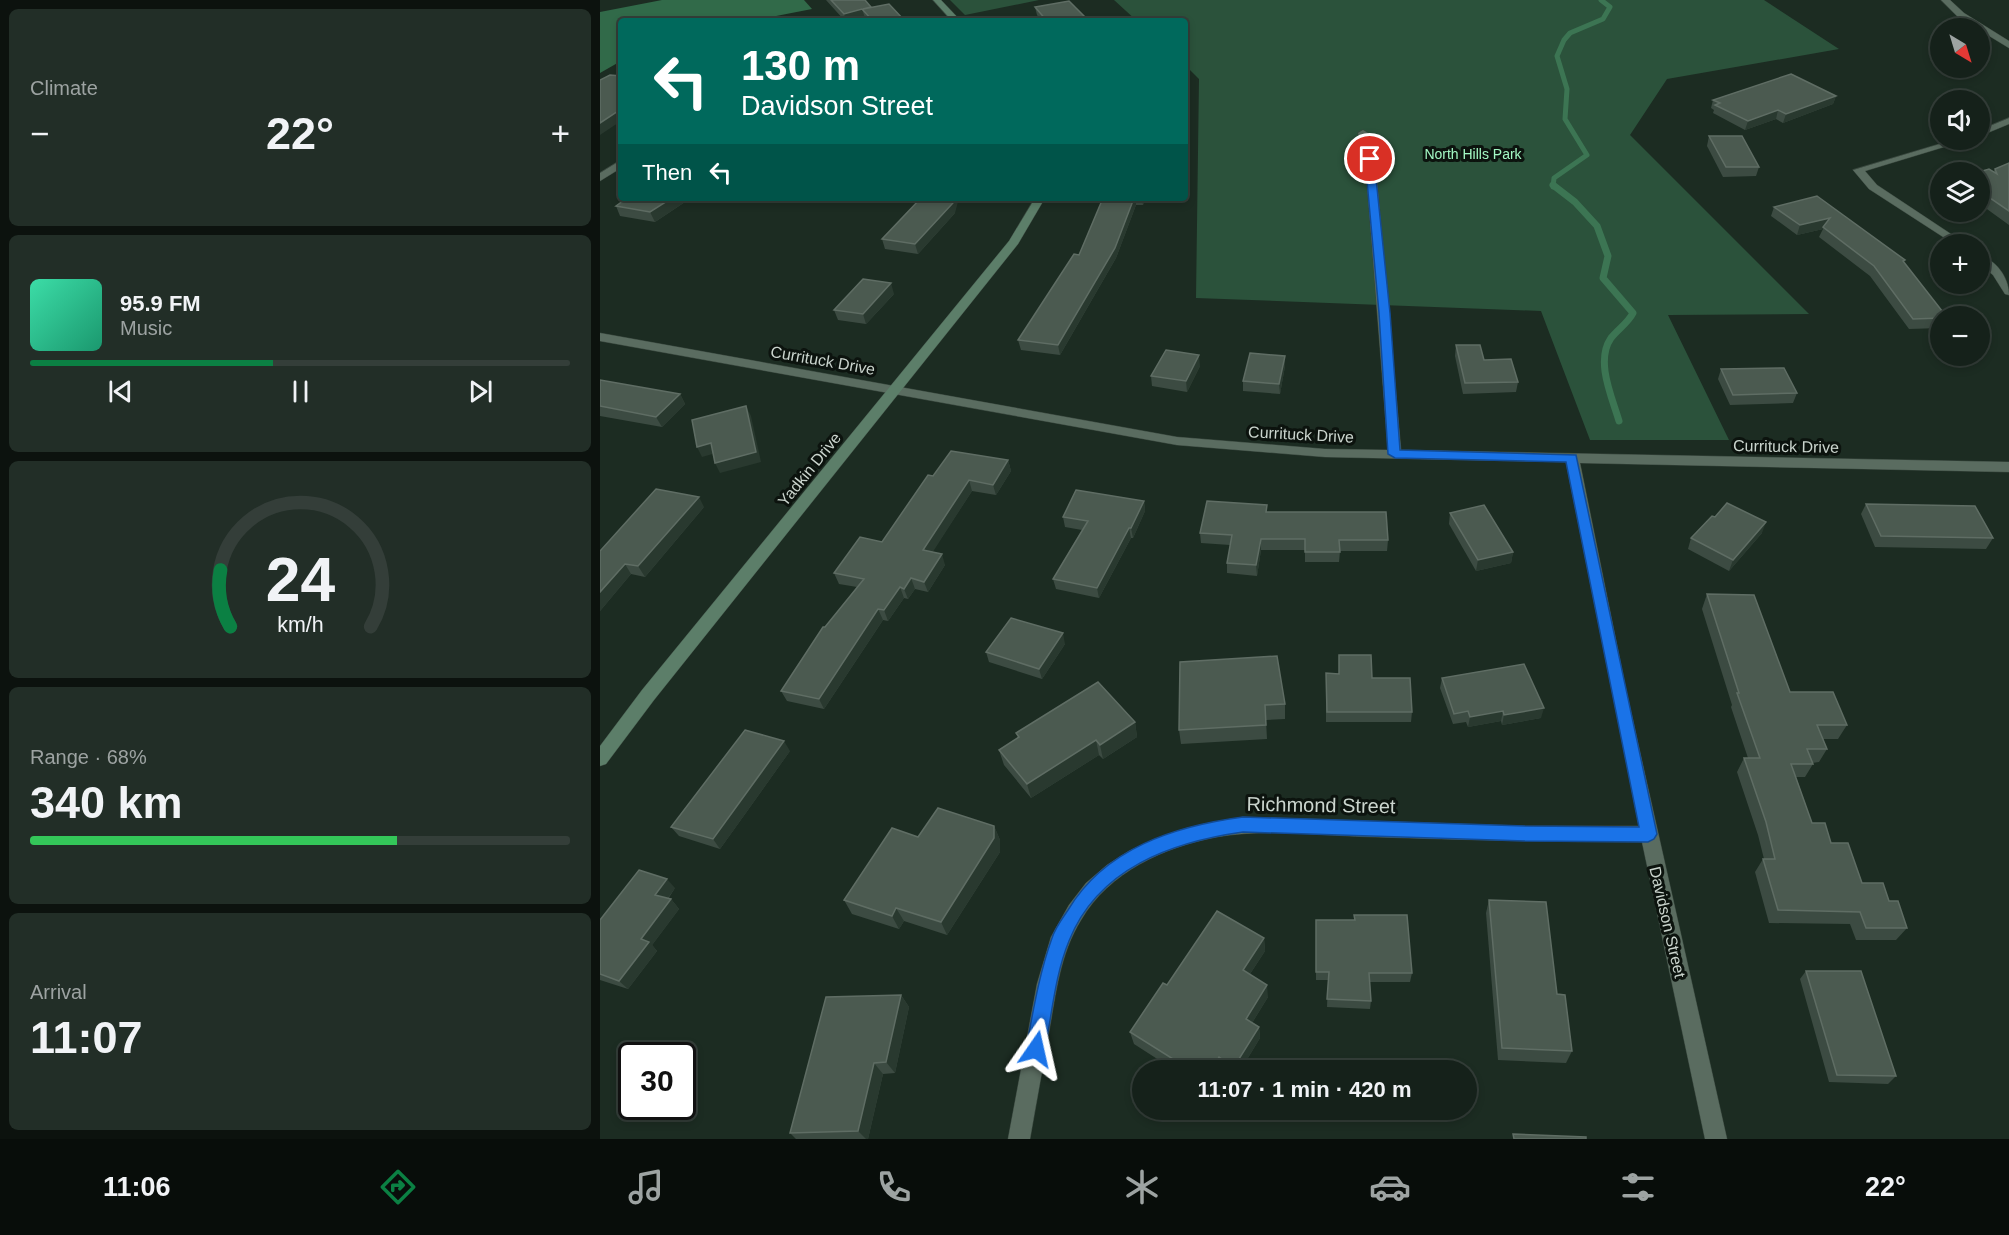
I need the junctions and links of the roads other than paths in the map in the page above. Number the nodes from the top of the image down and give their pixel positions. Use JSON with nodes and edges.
{"nodes":[{"id":1,"x":937,"y":0,"type":"edge"},
{"id":2,"x":1945,"y":0,"type":"edge"},
{"id":3,"x":954,"y":18,"type":"edge"},
{"id":4,"x":2009,"y":45,"type":"edge"},
{"id":5,"x":2009,"y":121,"type":"edge"},
{"id":6,"x":1990,"y":129,"type":"edge"},
{"id":7,"x":1363,"y":133,"type":"dead end"},
{"id":8,"x":1930,"y":149,"type":"edge"},
{"id":9,"x":618,"y":165,"type":"edge"},
{"id":10,"x":600,"y":178,"type":"edge"},
{"id":11,"x":1038,"y":201,"type":"edge"},
{"id":12,"x":1946,"y":234,"type":"edge"},
{"id":13,"x":1990,"y":267,"type":"edge"},
{"id":14,"x":2009,"y":292,"type":"edge"},
{"id":15,"x":600,"y":337,"type":"edge"},
{"id":16,"x":896,"y":389,"type":"junction"},
{"id":17,"x":1395,"y":454,"type":"junction"},
{"id":18,"x":1572,"y":458,"type":"junction"},
{"id":19,"x":2009,"y":467,"type":"edge"},
{"id":20,"x":600,"y":759,"type":"edge"},
{"id":21,"x":1648,"y":834,"type":"junction"},
{"id":22,"x":1019,"y":1139,"type":"edge"},
{"id":23,"x":1716,"y":1139,"type":"edge"}],
"edges":[{"from":1,"to":3,"type":"street"},
{"from":2,"to":4,"type":"street"},
{"from":5,"to":6,"type":"street"},
{"from":7,"to":17,"type":"street"},
{"from":8,"to":12,"type":"street"},
{"from":9,"to":10,"type":"street"},
{"from":11,"to":16,"type":"street","name":"Yadkin Drive"},
{"from":13,"to":14,"type":"street"},
{"from":15,"to":16,"type":"street","name":"Currituck Drive"},
{"from":16,"to":17,"type":"street","name":"Currituck Drive"},
{"from":16,"to":20,"type":"street","name":"Yadkin Drive"},
{"from":17,"to":18,"type":"street","name":"Currituck Drive"},
{"from":18,"to":19,"type":"street","name":"Currituck Drive"},
{"from":18,"to":21,"type":"street","name":"Davidson Street"},
{"from":21,"to":22,"type":"street","name":"Richmond Street"},
{"from":21,"to":23,"type":"street","name":"Davidson Street"}]}
